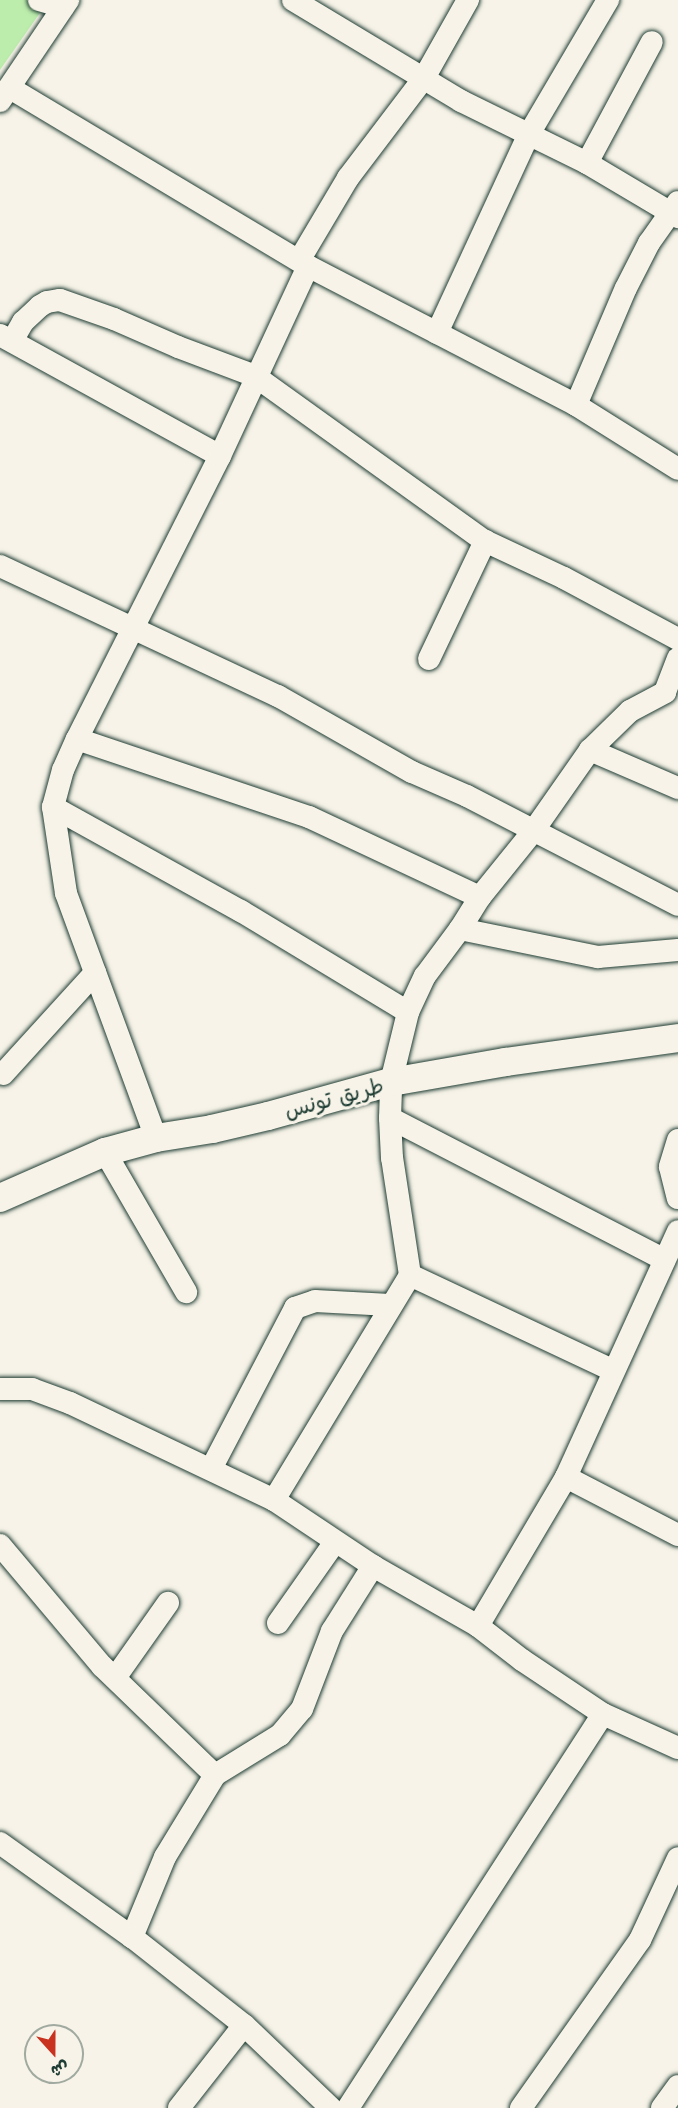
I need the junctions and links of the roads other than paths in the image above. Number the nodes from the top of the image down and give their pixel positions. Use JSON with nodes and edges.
{"nodes":[{"id":1,"x":39,"y":0,"type":"edge"},
{"id":2,"x":293,"y":0,"type":"edge"},
{"id":3,"x":468,"y":0,"type":"edge"},
{"id":4,"x":608,"y":0,"type":"edge"},
{"id":5,"x":65,"y":3,"type":"edge"},
{"id":6,"x":652,"y":42,"type":"dead end"},
{"id":7,"x":424,"y":78,"type":"junction"},
{"id":8,"x":5,"y":95,"type":"edge"},
{"id":9,"x":529,"y":134,"type":"junction"},
{"id":10,"x":587,"y":163,"type":"junction"},
{"id":11,"x":676,"y":211,"type":"edge"},
{"id":12,"x":304,"y":263,"type":"junction"},
{"id":13,"x":437,"y":333,"type":"junction"},
{"id":14,"x":6,"y":338,"type":"edge"},
{"id":15,"x":255,"y":376,"type":"junction"},
{"id":16,"x":576,"y":405,"type":"junction"},
{"id":17,"x":220,"y":456,"type":"junction"},
{"id":18,"x":678,"y":469,"type":"edge"},
{"id":19,"x":485,"y":541,"type":"junction"},
{"id":20,"x":0,"y":566,"type":"edge"},
{"id":21,"x":132,"y":627,"type":"junction"},
{"id":22,"x":678,"y":639,"type":"edge"},
{"id":23,"x":678,"y":658,"type":"edge"},
{"id":24,"x":429,"y":659,"type":"dead end"},
{"id":25,"x":671,"y":694,"type":"edge"},
{"id":26,"x":77,"y":739,"type":"junction"},
{"id":27,"x":590,"y":750,"type":"junction"},
{"id":28,"x":678,"y":788,"type":"edge"},
{"id":29,"x":53,"y":807,"type":"junction"},
{"id":30,"x":534,"y":830,"type":"junction"},
{"id":31,"x":480,"y":897,"type":"junction"},
{"id":32,"x":678,"y":905,"type":"edge"},
{"id":33,"x":460,"y":929,"type":"junction"},
{"id":34,"x":678,"y":950,"type":"edge"},
{"id":35,"x":95,"y":973,"type":"junction"},
{"id":36,"x":408,"y":1012,"type":"junction"},
{"id":37,"x":678,"y":1038,"type":"edge"},
{"id":38,"x":3,"y":1074,"type":"dead end"},
{"id":39,"x":391,"y":1082,"type":"junction"},
{"id":40,"x":390,"y":1118,"type":"junction"},
{"id":41,"x":156,"y":1138,"type":"junction"},
{"id":42,"x":678,"y":1140,"type":"edge"},
{"id":43,"x":105,"y":1152,"type":"junction"},
{"id":44,"x":0,"y":1198,"type":"edge"},
{"id":45,"x":678,"y":1198,"type":"edge"},
{"id":46,"x":678,"y":1231,"type":"edge"},
{"id":47,"x":668,"y":1267,"type":"edge"},
{"id":48,"x":410,"y":1275,"type":"junction"},
{"id":49,"x":186,"y":1292,"type":"dead end"},
{"id":50,"x":390,"y":1305,"type":"junction"},
{"id":51,"x":614,"y":1371,"type":"junction"},
{"id":52,"x":0,"y":1389,"type":"edge"},
{"id":53,"x":211,"y":1469,"type":"junction"},
{"id":54,"x":566,"y":1477,"type":"junction"},
{"id":55,"x":274,"y":1500,"type":"junction"},
{"id":56,"x":678,"y":1535,"type":"edge"},
{"id":57,"x":335,"y":1542,"type":"junction"},
{"id":58,"x":0,"y":1545,"type":"edge"},
{"id":59,"x":373,"y":1566,"type":"junction"},
{"id":60,"x":168,"y":1603,"type":"dead end"},
{"id":61,"x":278,"y":1623,"type":"dead end"},
{"id":62,"x":478,"y":1626,"type":"junction"},
{"id":63,"x":115,"y":1678,"type":"junction"},
{"id":64,"x":603,"y":1714,"type":"junction"},
{"id":65,"x":678,"y":1748,"type":"edge"},
{"id":66,"x":216,"y":1774,"type":"junction"},
{"id":67,"x":0,"y":1843,"type":"edge"},
{"id":68,"x":678,"y":1858,"type":"edge"},
{"id":69,"x":132,"y":1937,"type":"junction"},
{"id":70,"x":244,"y":2025,"type":"junction"},
{"id":71,"x":678,"y":2086,"type":"edge"},
{"id":72,"x":179,"y":2108,"type":"edge"},
{"id":73,"x":331,"y":2108,"type":"edge"},
{"id":74,"x":348,"y":2108,"type":"edge"},
{"id":75,"x":521,"y":2108,"type":"edge"},
{"id":76,"x":662,"y":2108,"type":"edge"}],
"edges":[{"from":1,"to":5,"type":"street"},
{"from":2,"to":7,"type":"street"},
{"from":3,"to":7,"type":"street"},
{"from":4,"to":9,"type":"street"},
{"from":5,"to":8,"type":"street"},
{"from":6,"to":10,"type":"street"},
{"from":7,"to":9,"type":"street"},
{"from":7,"to":12,"type":"street"},
{"from":8,"to":12,"type":"street"},
{"from":9,"to":10,"type":"street"},
{"from":9,"to":13,"type":"street"},
{"from":10,"to":11,"type":"street"},
{"from":11,"to":16,"type":"street"},
{"from":12,"to":13,"type":"street"},
{"from":12,"to":15,"type":"street"},
{"from":13,"to":16,"type":"street"},
{"from":14,"to":15,"type":"street"},
{"from":14,"to":17,"type":"street"},
{"from":15,"to":17,"type":"street"},
{"from":15,"to":19,"type":"street"},
{"from":16,"to":18,"type":"street"},
{"from":17,"to":21,"type":"street"},
{"from":19,"to":22,"type":"street"},
{"from":19,"to":24,"type":"street"},
{"from":20,"to":21,"type":"street"},
{"from":21,"to":26,"type":"street"},
{"from":21,"to":30,"type":"street"},
{"from":23,"to":25,"type":"street"},
{"from":25,"to":27,"type":"street"},
{"from":26,"to":29,"type":"street"},
{"from":26,"to":31,"type":"street"},
{"from":27,"to":28,"type":"street"},
{"from":27,"to":30,"type":"street"},
{"from":29,"to":35,"type":"street"},
{"from":29,"to":36,"type":"street"},
{"from":30,"to":31,"type":"street"},
{"from":30,"to":32,"type":"street"},
{"from":31,"to":33,"type":"street"},
{"from":33,"to":34,"type":"street"},
{"from":33,"to":36,"type":"street"},
{"from":35,"to":38,"type":"street"},
{"from":35,"to":41,"type":"street"},
{"from":36,"to":39,"type":"street"},
{"from":37,"to":39,"type":"main road","name":"طريق تونس"},
{"from":39,"to":40,"type":"street"},
{"from":39,"to":41,"type":"main road","name":"طريق تونس"},
{"from":40,"to":47,"type":"street"},
{"from":40,"to":48,"type":"street"},
{"from":41,"to":43,"type":"main road","name":"طريق تونس"},
{"from":42,"to":45,"type":"street"},
{"from":43,"to":44,"type":"main road","name":"طريق تونس"},
{"from":43,"to":49,"type":"street"},
{"from":46,"to":47,"type":"street"},
{"from":47,"to":51,"type":"street"},
{"from":48,"to":50,"type":"street"},
{"from":48,"to":51,"type":"street"},
{"from":50,"to":53,"type":"street"},
{"from":50,"to":55,"type":"street"},
{"from":51,"to":54,"type":"street"},
{"from":52,"to":53,"type":"street"},
{"from":53,"to":55,"type":"street"},
{"from":54,"to":56,"type":"street"},
{"from":54,"to":62,"type":"street"},
{"from":55,"to":57,"type":"street"},
{"from":57,"to":59,"type":"street"},
{"from":57,"to":61,"type":"street"},
{"from":58,"to":63,"type":"street"},
{"from":59,"to":62,"type":"street"},
{"from":59,"to":66,"type":"street"},
{"from":60,"to":63,"type":"street"},
{"from":62,"to":64,"type":"street"},
{"from":63,"to":66,"type":"street"},
{"from":64,"to":65,"type":"street"},
{"from":64,"to":74,"type":"street"},
{"from":66,"to":69,"type":"street"},
{"from":67,"to":69,"type":"street"},
{"from":68,"to":75,"type":"street"},
{"from":69,"to":70,"type":"street"},
{"from":70,"to":72,"type":"street"},
{"from":70,"to":73,"type":"street"},
{"from":71,"to":76,"type":"street"}]}
